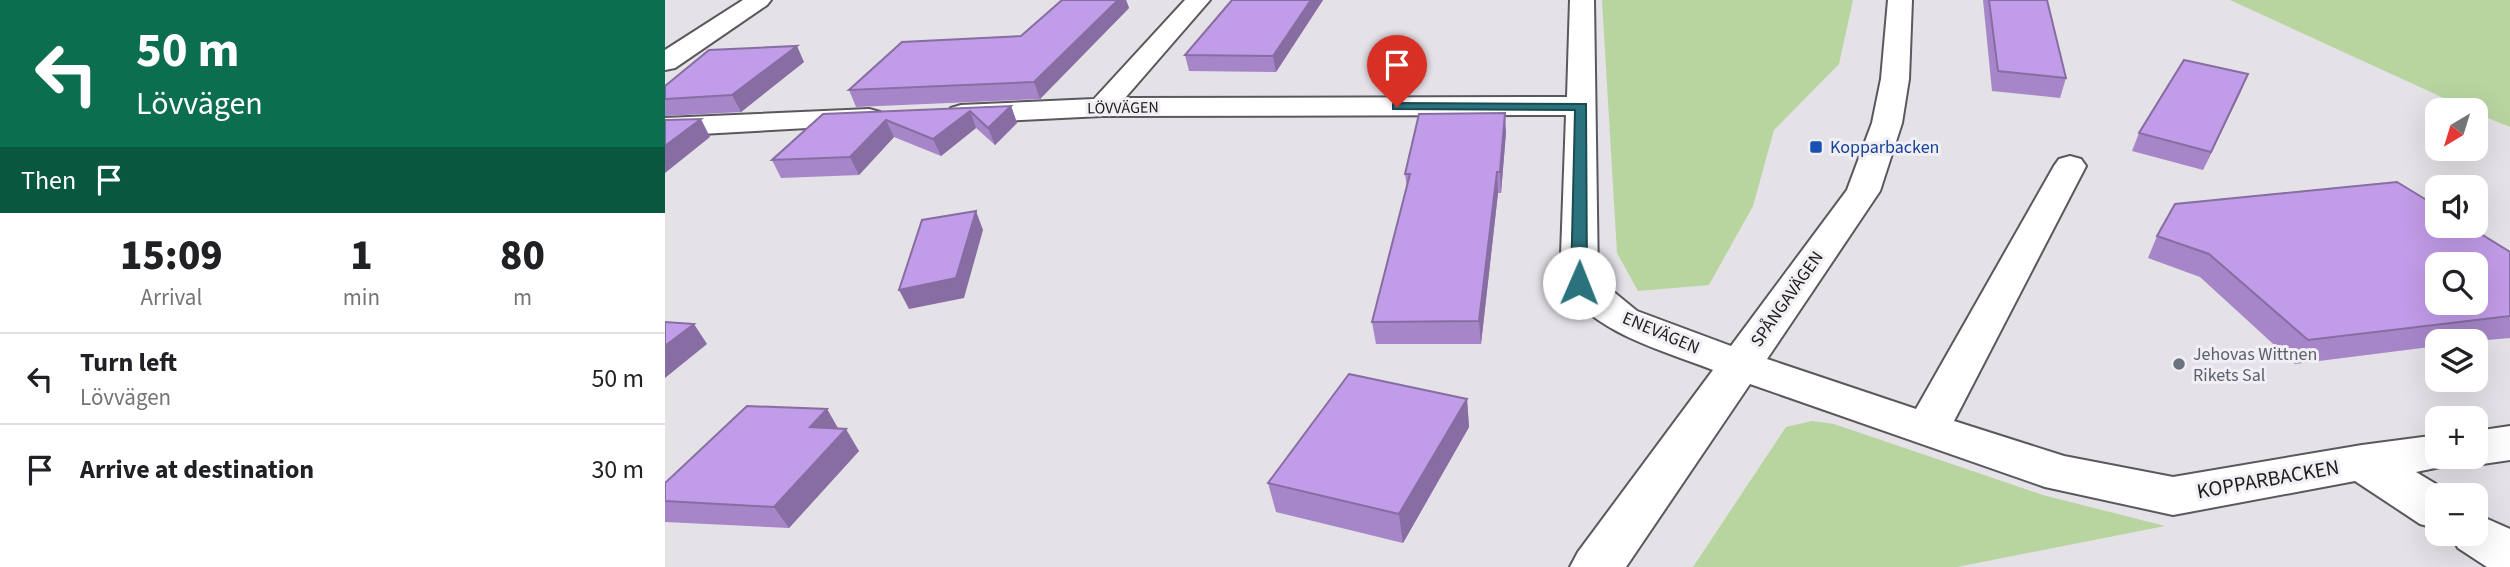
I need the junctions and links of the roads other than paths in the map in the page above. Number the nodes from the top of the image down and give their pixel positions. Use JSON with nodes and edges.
{"nodes":[{"id":1,"x":759,"y":0,"type":"edge"},
{"id":2,"x":1198,"y":0,"type":"edge"},
{"id":3,"x":1582,"y":0,"type":"edge"},
{"id":4,"x":1900,"y":0,"type":"edge"},
{"id":5,"x":665,"y":62,"type":"edge"},
{"id":6,"x":1581,"y":106,"type":"junction"},
{"id":7,"x":1102,"y":107,"type":"junction"},
{"id":8,"x":938,"y":115,"type":"edge"},
{"id":9,"x":897,"y":117,"type":"edge"},
{"id":10,"x":665,"y":127,"type":"edge"},
{"id":11,"x":2070,"y":166,"type":"dead end"},
{"id":12,"x":1741,"y":365,"type":"junction"},
{"id":13,"x":1927,"y":429,"type":"junction"},
{"id":14,"x":2510,"y":443,"type":"edge"},
{"id":15,"x":2488,"y":446,"type":"edge"},
{"id":16,"x":2425,"y":455,"type":"edge"},
{"id":17,"x":2361,"y":462,"type":"junction"},
{"id":18,"x":2425,"y":502,"type":"edge"},
{"id":19,"x":2488,"y":541,"type":"edge"},
{"id":20,"x":2510,"y":555,"type":"edge"},
{"id":21,"x":1597,"y":567,"type":"edge"}],
"edges":[{"from":1,"to":5,"type":"street"},
{"from":2,"to":7,"type":"street"},
{"from":3,"to":6,"type":"street","name":"ENEVÄGEN"},
{"from":4,"to":12,"type":"street","name":"SPÅNGAVÄGEN"},
{"from":6,"to":7,"type":"street","name":"LÖVVÄGEN"},
{"from":6,"to":12,"type":"street","name":"ENEVÄGEN"},
{"from":7,"to":8,"type":"street","name":"LÖVVÄGEN"},
{"from":9,"to":10,"type":"street"},
{"from":11,"to":13,"type":"street"},
{"from":12,"to":13,"type":"street","name":"KOPPARBACKEN"},
{"from":12,"to":21,"type":"street","name":"SPÅNGAVÄGEN"},
{"from":13,"to":17,"type":"street","name":"KOPPARBACKEN"},
{"from":14,"to":15,"type":"street"},
{"from":16,"to":17,"type":"street","name":"KOPPARBACKEN"},
{"from":17,"to":18,"type":"street"},
{"from":19,"to":20,"type":"street"}]}
